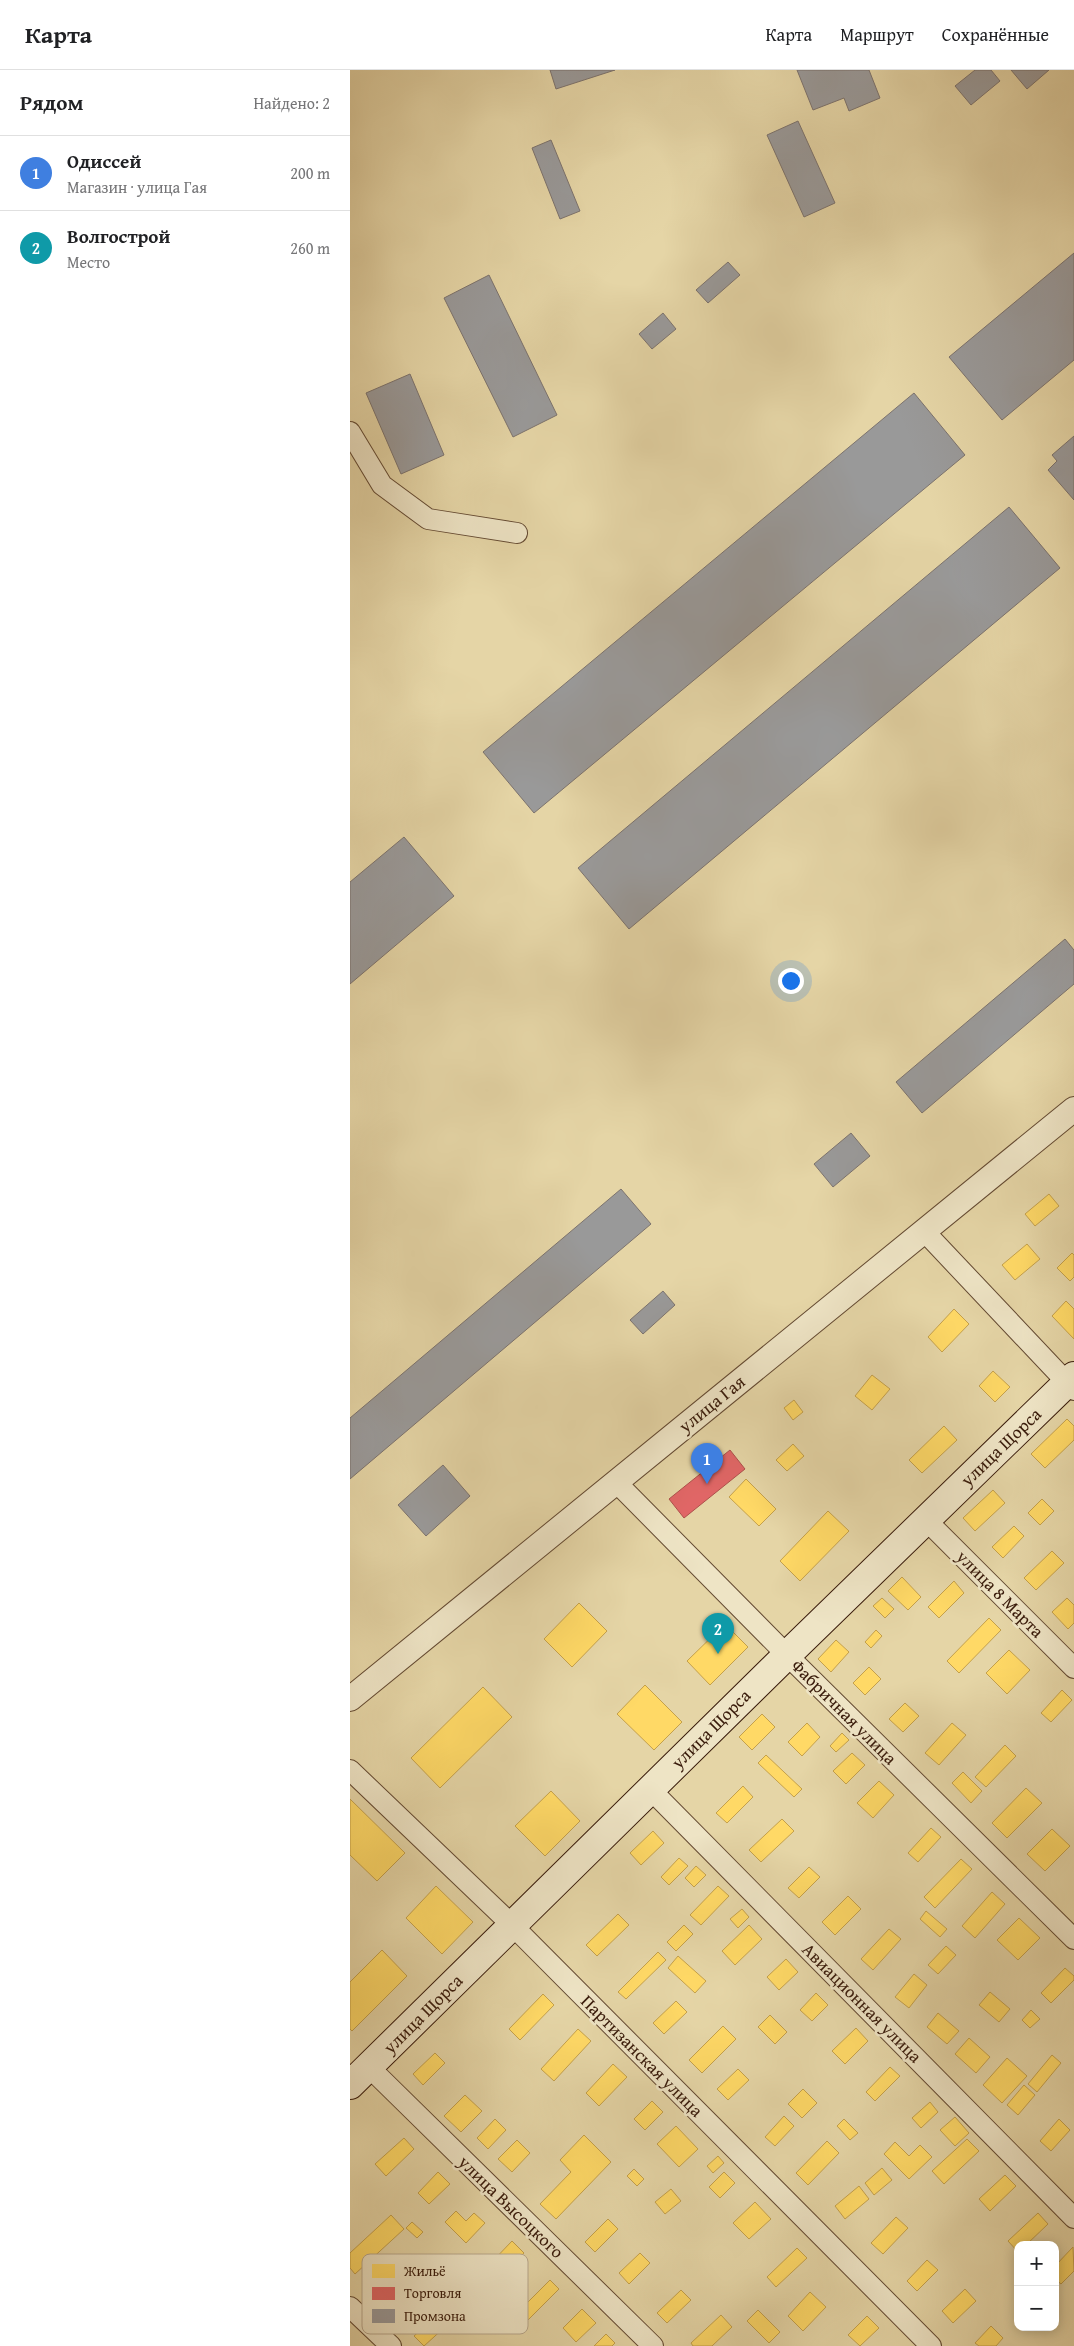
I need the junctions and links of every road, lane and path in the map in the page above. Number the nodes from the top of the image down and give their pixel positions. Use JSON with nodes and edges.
{"nodes":[{"id":1,"x":350,"y":432,"type":"edge"},
{"id":2,"x":517,"y":533,"type":"dead end"},
{"id":3,"x":1074,"y":1109,"type":"edge"},
{"id":4,"x":924,"y":1231,"type":"junction"},
{"id":5,"x":1072,"y":1383,"type":"edge"},
{"id":6,"x":616,"y":1482,"type":"junction"},
{"id":7,"x":926,"y":1520,"type":"junction"},
{"id":8,"x":786,"y":1655,"type":"junction"},
{"id":9,"x":1074,"y":1668,"type":"edge"},
{"id":10,"x":350,"y":1699,"type":"edge"},
{"id":11,"x":350,"y":1770,"type":"edge"},
{"id":12,"x":650,"y":1789,"type":"junction"},
{"id":13,"x":512,"y":1925,"type":"junction"},
{"id":14,"x":1074,"y":1939,"type":"edge"},
{"id":15,"x":359,"y":2076,"type":"edge"},
{"id":16,"x":1074,"y":2218,"type":"edge"},
{"id":17,"x":350,"y":2307,"type":"edge"},
{"id":18,"x":362,"y":2318,"type":"edge"},
{"id":19,"x":378,"y":2334,"type":"edge"},
{"id":20,"x":391,"y":2346,"type":"edge"},
{"id":21,"x":653,"y":2346,"type":"edge"},
{"id":22,"x":931,"y":2346,"type":"edge"}],
"edges":[{"from":1,"to":2,"type":"street"},
{"from":3,"to":4,"type":"street","name":"улица Гая"},
{"from":4,"to":5,"type":"street"},
{"from":4,"to":6,"type":"street","name":"улица Гая"},
{"from":5,"to":7,"type":"main road","name":"улица Щорса"},
{"from":6,"to":8,"type":"street","name":"Фабричная улица"},
{"from":6,"to":10,"type":"street","name":"улица Гая"},
{"from":7,"to":8,"type":"main road","name":"улица Щорса"},
{"from":7,"to":9,"type":"street","name":"улица 8 Марта"},
{"from":8,"to":12,"type":"main road","name":"улица Щорса"},
{"from":8,"to":14,"type":"street","name":"Фабричная улица"},
{"from":11,"to":13,"type":"street","name":"Партизанская улица"},
{"from":12,"to":13,"type":"main road","name":"улица Щорса"},
{"from":12,"to":16,"type":"street","name":"Авиационная улица"},
{"from":13,"to":15,"type":"main road","name":"улица Щорса"},
{"from":13,"to":22,"type":"street","name":"Партизанская улица"},
{"from":15,"to":21,"type":"street","name":"улица Высоцкого"},
{"from":17,"to":18,"type":"street"},
{"from":19,"to":20,"type":"street"}]}
